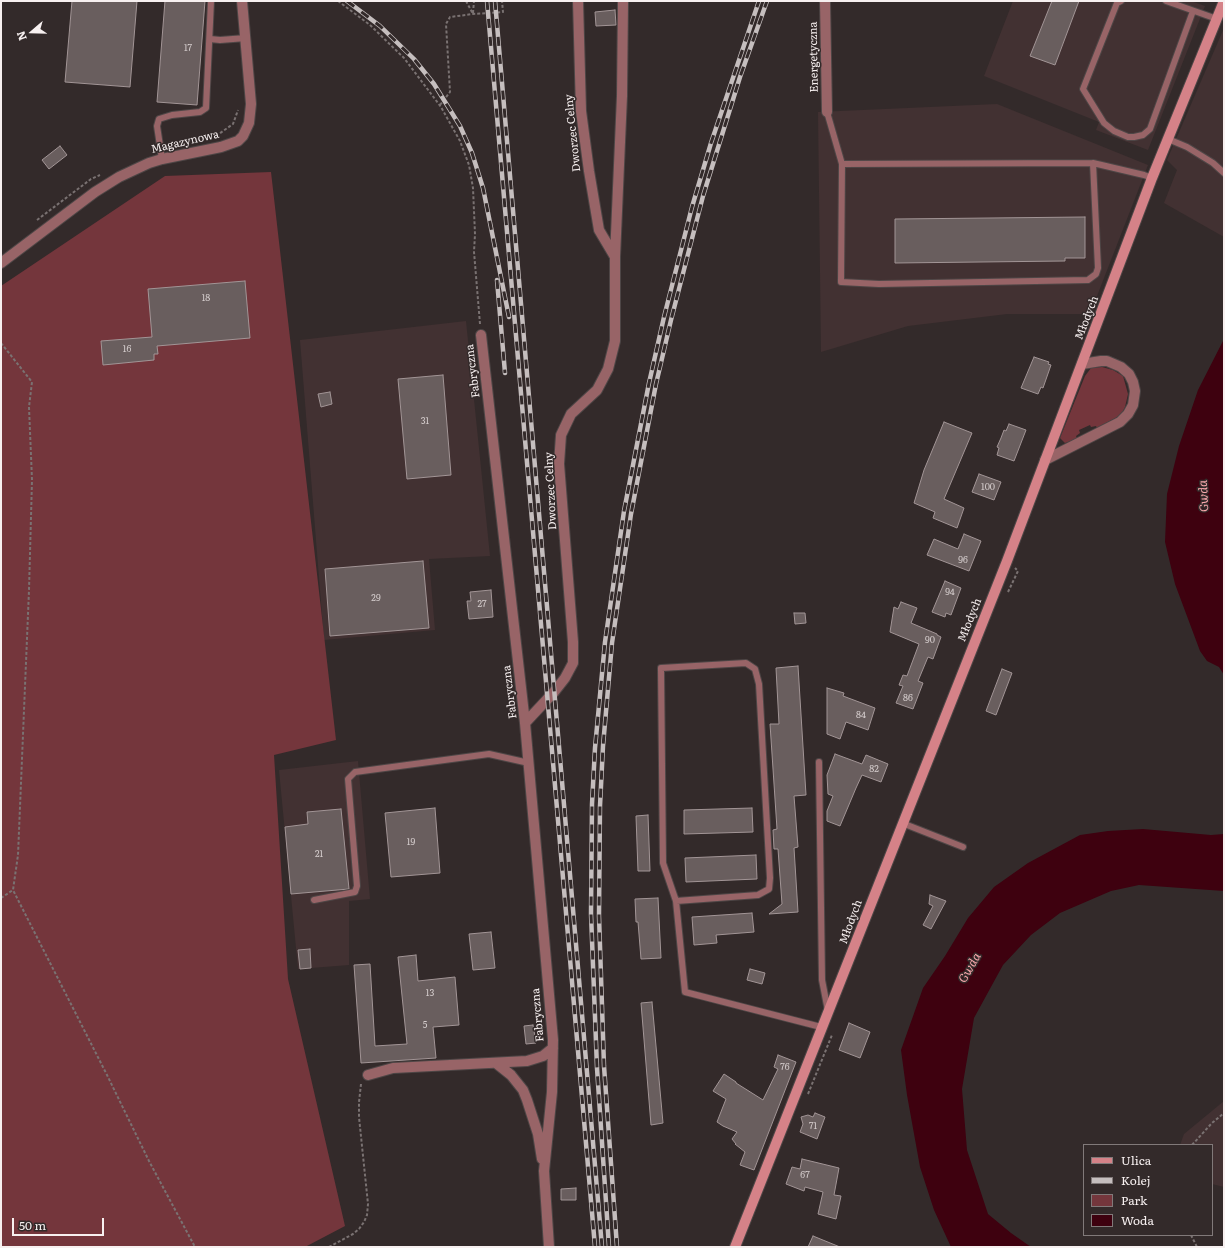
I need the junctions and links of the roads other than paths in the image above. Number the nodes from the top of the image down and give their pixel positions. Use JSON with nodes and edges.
{"nodes":[{"id":1,"x":211,"y":1,"type":"edge"},
{"id":2,"x":242,"y":1,"type":"edge"},
{"id":3,"x":578,"y":1,"type":"edge"},
{"id":4,"x":622,"y":1,"type":"edge"},
{"id":5,"x":826,"y":1,"type":"edge"},
{"id":6,"x":1120,"y":1,"type":"edge"},
{"id":7,"x":1166,"y":1,"type":"edge"},
{"id":8,"x":1224,"y":1,"type":"edge"},
{"id":9,"x":1193,"y":11,"type":"junction"},
{"id":10,"x":1216,"y":19,"type":"junction"},
{"id":11,"x":246,"y":38,"type":"junction"},
{"id":12,"x":210,"y":39,"type":"junction"},
{"id":13,"x":826,"y":112,"type":"joint"},
{"id":14,"x":1168,"y":139,"type":"junction"},
{"id":15,"x":162,"y":158,"type":"junction"},
{"id":16,"x":1093,"y":163,"type":"junction"},
{"id":17,"x":842,"y":164,"type":"junction"},
{"id":18,"x":1224,"y":173,"type":"edge"},
{"id":19,"x":1152,"y":178,"type":"junction"},
{"id":20,"x":615,"y":257,"type":"junction"},
{"id":21,"x":1,"y":263,"type":"edge"},
{"id":22,"x":481,"y":335,"type":"road end"},
{"id":23,"x":1082,"y":364,"type":"junction"},
{"id":24,"x":1045,"y":460,"type":"junction"},
{"id":25,"x":525,"y":723,"type":"junction"},
{"id":26,"x":819,"y":762,"type":"dead end"},
{"id":27,"x":529,"y":763,"type":"junction"},
{"id":28,"x":902,"y":823,"type":"junction"},
{"id":29,"x":963,"y":847,"type":"dead end"},
{"id":30,"x":314,"y":900,"type":"dead end"},
{"id":31,"x":676,"y":901,"type":"junction"},
{"id":32,"x":828,"y":1011,"type":"junction"},
{"id":33,"x":821,"y":1027,"type":"junction"},
{"id":34,"x":553,"y":1048,"type":"junction"},
{"id":35,"x":496,"y":1063,"type":"junction"},
{"id":36,"x":368,"y":1075,"type":"road end"},
{"id":37,"x":544,"y":1171,"type":"junction"},
{"id":38,"x":549,"y":1247,"type":"edge"},
{"id":39,"x":735,"y":1247,"type":"edge"}],
"edges":[{"from":1,"to":12,"type":"lane"},
{"from":2,"to":11,"type":"street","name":"Magazynowa"},
{"from":3,"to":20,"type":"street","name":"Dworzec Celny"},
{"from":4,"to":20,"type":"street","name":"Dworzec Celny"},
{"from":5,"to":13,"type":"street","name":"Energetyczna"},
{"from":6,"to":9,"type":"lane"},
{"from":7,"to":9,"type":"lane"},
{"from":8,"to":10,"type":"street","name":"Młodych"},
{"from":9,"to":10,"type":"lane"},
{"from":10,"to":14,"type":"street","name":"Młodych"},
{"from":11,"to":12,"type":"lane"},
{"from":11,"to":15,"type":"street","name":"Magazynowa"},
{"from":12,"to":15,"type":"lane"},
{"from":13,"to":17,"type":"lane"},
{"from":14,"to":18,"type":"lane"},
{"from":14,"to":19,"type":"street","name":"Młodych"},
{"from":15,"to":21,"type":"street","name":"Magazynowa"},
{"from":16,"to":17,"type":"lane"},
{"from":16,"to":17,"type":"lane"},
{"from":16,"to":19,"type":"lane"},
{"from":19,"to":23,"type":"street","name":"Młodych"},
{"from":20,"to":25,"type":"street","name":"Dworzec Celny"},
{"from":22,"to":25,"type":"street","name":"Fabryczna"},
{"from":23,"to":24,"type":"street","name":"Młodych"},
{"from":23,"to":24,"type":"street"},
{"from":24,"to":28,"type":"street","name":"Młodych"},
{"from":25,"to":27,"type":"street","name":"Fabryczna"},
{"from":26,"to":32,"type":"lane"},
{"from":27,"to":30,"type":"lane"},
{"from":27,"to":34,"type":"street","name":"Fabryczna"},
{"from":28,"to":29,"type":"lane"},
{"from":28,"to":32,"type":"street","name":"Młodych"},
{"from":31,"to":31,"type":"lane"},
{"from":31,"to":33,"type":"lane"},
{"from":32,"to":33,"type":"street","name":"Młodych"},
{"from":33,"to":39,"type":"street","name":"Młodych"},
{"from":34,"to":35,"type":"street","name":"Fabryczna"},
{"from":34,"to":37,"type":"street","name":"Fabryczna"},
{"from":35,"to":36,"type":"street","name":"Fabryczna"},
{"from":35,"to":37,"type":"street","name":"Fabryczna"},
{"from":37,"to":38,"type":"street","name":"Fabryczna"}]}
